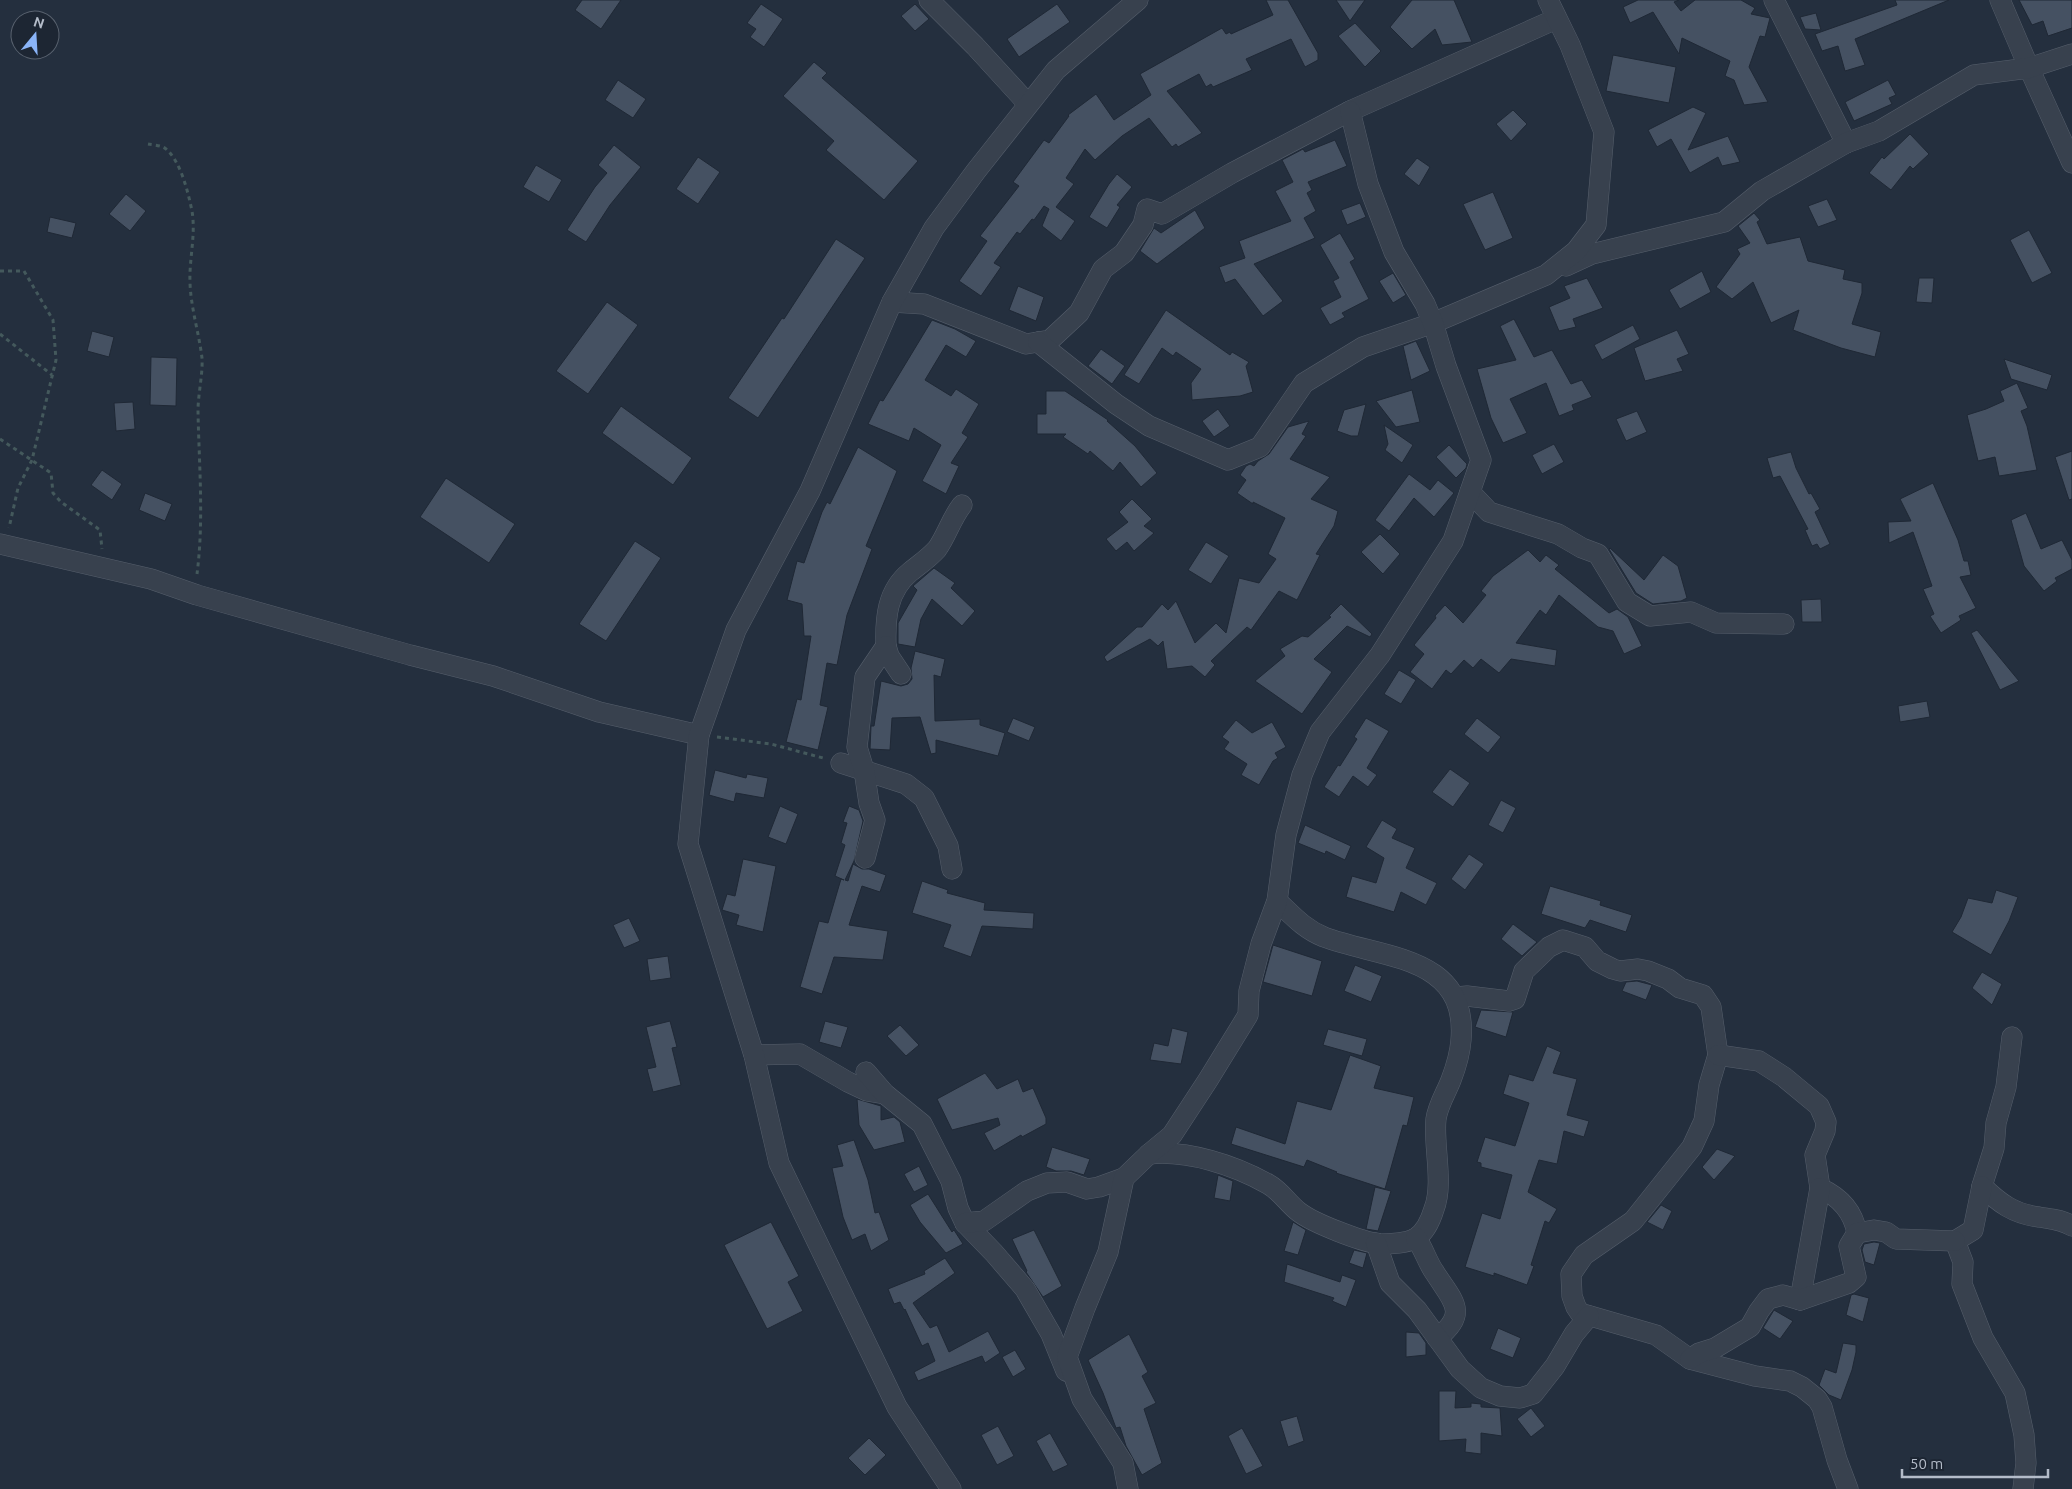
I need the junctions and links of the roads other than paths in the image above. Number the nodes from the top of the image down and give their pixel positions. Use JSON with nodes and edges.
{"nodes":[{"id":1,"x":929,"y":0,"type":"edge"},
{"id":2,"x":1138,"y":0,"type":"edge"},
{"id":3,"x":1548,"y":0,"type":"edge"},
{"id":4,"x":1774,"y":0,"type":"edge"},
{"id":5,"x":2000,"y":0,"type":"edge"},
{"id":6,"x":1556,"y":19,"type":"junction"},
{"id":7,"x":2072,"y":54,"type":"edge"},
{"id":8,"x":2029,"y":68,"type":"junction"},
{"id":9,"x":1028,"y":104,"type":"junction"},
{"id":10,"x":1350,"y":112,"type":"junction"},
{"id":11,"x":1846,"y":143,"type":"junction"},
{"id":12,"x":2072,"y":163,"type":"edge"},
{"id":13,"x":1589,"y":233,"type":"junction"},
{"id":14,"x":1602,"y":252,"type":"junction"},
{"id":15,"x":1546,"y":275,"type":"junction"},
{"id":16,"x":892,"y":302,"type":"junction"},
{"id":17,"x":1433,"y":323,"type":"junction"},
{"id":18,"x":1038,"y":342,"type":"junction"},
{"id":19,"x":1470,"y":492,"type":"junction"},
{"id":20,"x":962,"y":505,"type":"dead end"},
{"id":21,"x":3,"y":545,"type":"edge"},
{"id":22,"x":1784,"y":624,"type":"dead end"},
{"id":23,"x":886,"y":646,"type":"junction"},
{"id":24,"x":901,"y":674,"type":"dead end"},
{"id":25,"x":699,"y":735,"type":"junction"},
{"id":26,"x":841,"y":763,"type":"road end"},
{"id":27,"x":864,"y":770,"type":"junction"},
{"id":28,"x":865,"y":858,"type":"dead end"},
{"id":29,"x":952,"y":870,"type":"dead end"},
{"id":30,"x":1277,"y":901,"type":"junction"},
{"id":31,"x":1456,"y":997,"type":"junction"},
{"id":32,"x":2012,"y":1036,"type":"dead end"},
{"id":33,"x":1718,"y":1054,"type":"junction"},
{"id":34,"x":754,"y":1055,"type":"junction"},
{"id":35,"x":866,"y":1072,"type":"dead end"},
{"id":36,"x":885,"y":1094,"type":"junction"},
{"id":37,"x":1149,"y":1154,"type":"junction"},
{"id":38,"x":1124,"y":1178,"type":"junction"},
{"id":39,"x":1982,"y":1186,"type":"junction"},
{"id":40,"x":1820,"y":1188,"type":"junction"},
{"id":41,"x":965,"y":1223,"type":"junction"},
{"id":42,"x":2072,"y":1226,"type":"edge"},
{"id":43,"x":1857,"y":1233,"type":"junction"},
{"id":44,"x":1416,"y":1238,"type":"junction"},
{"id":45,"x":1955,"y":1242,"type":"junction"},
{"id":46,"x":1376,"y":1243,"type":"junction"},
{"id":47,"x":1800,"y":1300,"type":"junction"},
{"id":48,"x":1589,"y":1316,"type":"junction"},
{"id":49,"x":1437,"y":1338,"type":"junction"},
{"id":50,"x":1690,"y":1359,"type":"junction"},
{"id":51,"x":1082,"y":1399,"type":"junction"},
{"id":52,"x":952,"y":1489,"type":"edge"},
{"id":53,"x":1128,"y":1489,"type":"edge"},
{"id":54,"x":1848,"y":1489,"type":"edge"},
{"id":55,"x":2023,"y":1489,"type":"edge"}],
"edges":[{"from":1,"to":9,"type":"street"},
{"from":2,"to":9,"type":"street"},
{"from":3,"to":6,"type":"street"},
{"from":4,"to":11,"type":"street"},
{"from":5,"to":8,"type":"street"},
{"from":6,"to":10,"type":"street"},
{"from":6,"to":13,"type":"street"},
{"from":7,"to":8,"type":"street"},
{"from":8,"to":11,"type":"street"},
{"from":8,"to":12,"type":"street"},
{"from":9,"to":16,"type":"street"},
{"from":10,"to":17,"type":"street"},
{"from":10,"to":18,"type":"street"},
{"from":11,"to":14,"type":"street"},
{"from":13,"to":14,"type":"street"},
{"from":13,"to":15,"type":"street"},
{"from":14,"to":15,"type":"street"},
{"from":15,"to":17,"type":"street"},
{"from":16,"to":18,"type":"street"},
{"from":16,"to":25,"type":"street"},
{"from":17,"to":18,"type":"street"},
{"from":17,"to":19,"type":"street"},
{"from":19,"to":22,"type":"street"},
{"from":19,"to":30,"type":"street"},
{"from":20,"to":23,"type":"street"},
{"from":21,"to":25,"type":"street"},
{"from":23,"to":24,"type":"street"},
{"from":23,"to":27,"type":"street"},
{"from":25,"to":34,"type":"street"},
{"from":26,"to":27,"type":"street"},
{"from":27,"to":28,"type":"street"},
{"from":27,"to":29,"type":"street"},
{"from":30,"to":31,"type":"street"},
{"from":30,"to":37,"type":"street"},
{"from":31,"to":33,"type":"street"},
{"from":31,"to":44,"type":"street"},
{"from":32,"to":39,"type":"street"},
{"from":33,"to":40,"type":"street"},
{"from":33,"to":48,"type":"street"},
{"from":34,"to":36,"type":"street"},
{"from":34,"to":52,"type":"street"},
{"from":35,"to":36,"type":"street"},
{"from":36,"to":41,"type":"street"},
{"from":37,"to":38,"type":"street"},
{"from":37,"to":46,"type":"street"},
{"from":38,"to":41,"type":"street"},
{"from":38,"to":51,"type":"street"},
{"from":39,"to":42,"type":"street"},
{"from":39,"to":45,"type":"street"},
{"from":40,"to":43,"type":"street"},
{"from":40,"to":47,"type":"street"},
{"from":41,"to":51,"type":"street"},
{"from":43,"to":45,"type":"street"},
{"from":43,"to":47,"type":"street"},
{"from":44,"to":46,"type":"street"},
{"from":44,"to":49,"type":"street"},
{"from":45,"to":55,"type":"street"},
{"from":46,"to":49,"type":"street"},
{"from":47,"to":50,"type":"street"},
{"from":48,"to":49,"type":"street"},
{"from":48,"to":50,"type":"street"},
{"from":50,"to":54,"type":"street"},
{"from":51,"to":53,"type":"street"}]}
